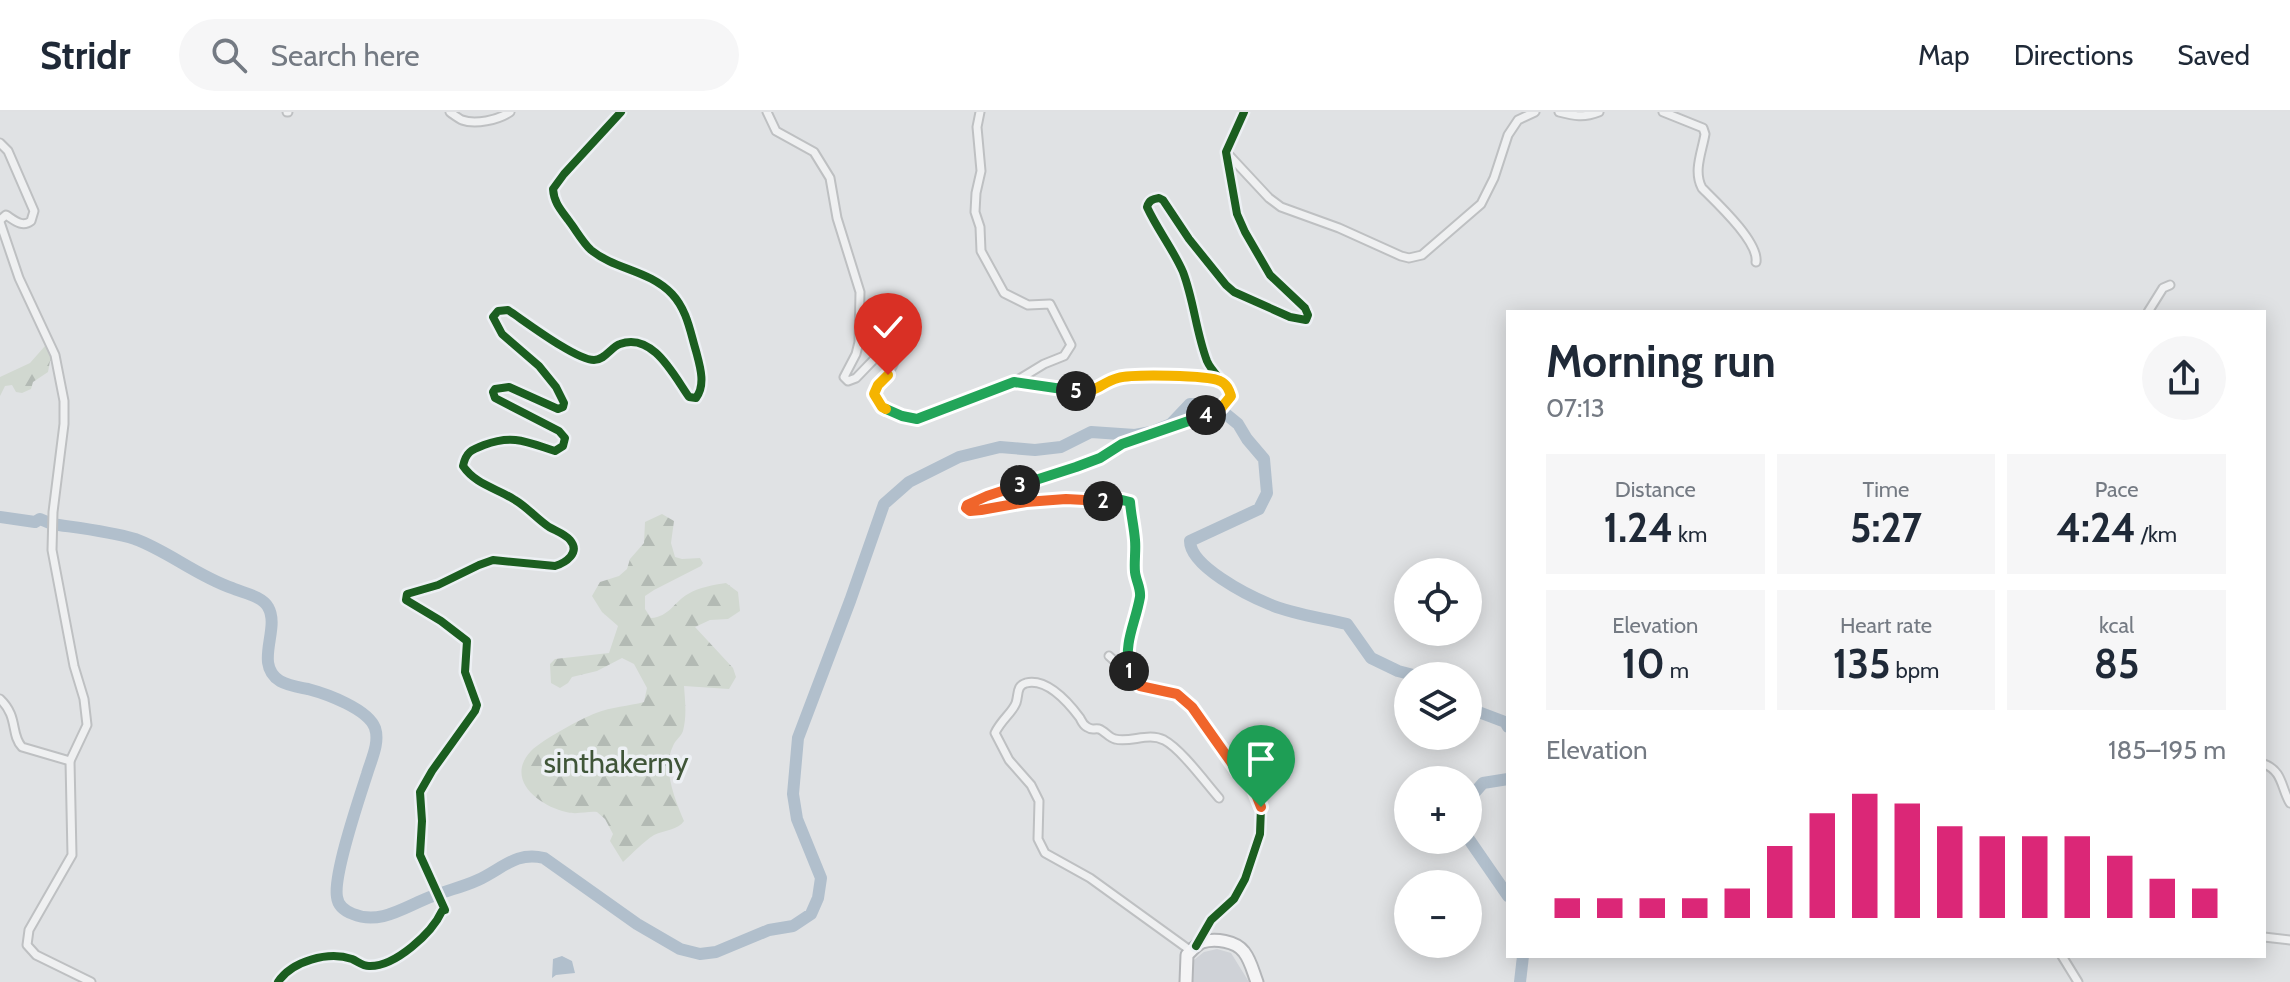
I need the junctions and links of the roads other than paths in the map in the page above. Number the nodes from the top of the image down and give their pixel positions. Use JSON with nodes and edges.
{"nodes":[{"id":1,"x":450,"y":112,"type":"edge"},
{"id":2,"x":510,"y":112,"type":"edge"},
{"id":3,"x":621,"y":112,"type":"edge"},
{"id":4,"x":767,"y":112,"type":"edge"},
{"id":5,"x":980,"y":112,"type":"edge"},
{"id":6,"x":1244,"y":112,"type":"edge"},
{"id":7,"x":1535,"y":112,"type":"edge"},
{"id":8,"x":1559,"y":112,"type":"edge"},
{"id":9,"x":1599,"y":112,"type":"edge"},
{"id":10,"x":1663,"y":112,"type":"edge"},
{"id":11,"x":0,"y":143,"type":"edge"},
{"id":12,"x":1226,"y":152,"type":"junction"},
{"id":13,"x":0,"y":221,"type":"edge"},
{"id":14,"x":1756,"y":262,"type":"dead end"},
{"id":15,"x":2170,"y":285,"type":"dead end"},
{"id":16,"x":2149,"y":310,"type":"edge"},
{"id":17,"x":1220,"y":381,"type":"junction"},
{"id":18,"x":1014,"y":382,"type":"junction"},
{"id":19,"x":1109,"y":656,"type":"dead end"},
{"id":20,"x":1129,"y":674,"type":"junction"},
{"id":21,"x":0,"y":699,"type":"edge"},
{"id":22,"x":70,"y":761,"type":"junction"},
{"id":23,"x":2266,"y":765,"type":"edge"},
{"id":24,"x":1219,"y":798,"type":"dead end"},
{"id":25,"x":2290,"y":803,"type":"edge"},
{"id":26,"x":2266,"y":937,"type":"edge"},
{"id":27,"x":2290,"y":940,"type":"edge"},
{"id":28,"x":1193,"y":948,"type":"junction"},
{"id":29,"x":2063,"y":958,"type":"edge"},
{"id":30,"x":91,"y":982,"type":"edge"},
{"id":31,"x":278,"y":982,"type":"edge"},
{"id":32,"x":1186,"y":982,"type":"edge"},
{"id":33,"x":1257,"y":982,"type":"edge"},
{"id":34,"x":2078,"y":982,"type":"edge"}],
"edges":[{"from":1,"to":2,"type":"street"},
{"from":3,"to":31,"type":"street"},
{"from":4,"to":18,"type":"street"},
{"from":5,"to":18,"type":"street"},
{"from":6,"to":12,"type":"street"},
{"from":7,"to":12,"type":"street"},
{"from":8,"to":9,"type":"street"},
{"from":10,"to":14,"type":"street"},
{"from":11,"to":13,"type":"street"},
{"from":12,"to":17,"type":"street"},
{"from":13,"to":22,"type":"street"},
{"from":15,"to":16,"type":"street"},
{"from":17,"to":18,"type":"street"},
{"from":17,"to":20,"type":"street"},
{"from":19,"to":20,"type":"street"},
{"from":20,"to":28,"type":"street"},
{"from":21,"to":22,"type":"street"},
{"from":22,"to":30,"type":"street"},
{"from":23,"to":25,"type":"street"},
{"from":24,"to":28,"type":"street"},
{"from":26,"to":27,"type":"street"},
{"from":28,"to":32,"type":"highway"},
{"from":28,"to":33,"type":"highway"},
{"from":29,"to":34,"type":"street"}]}
